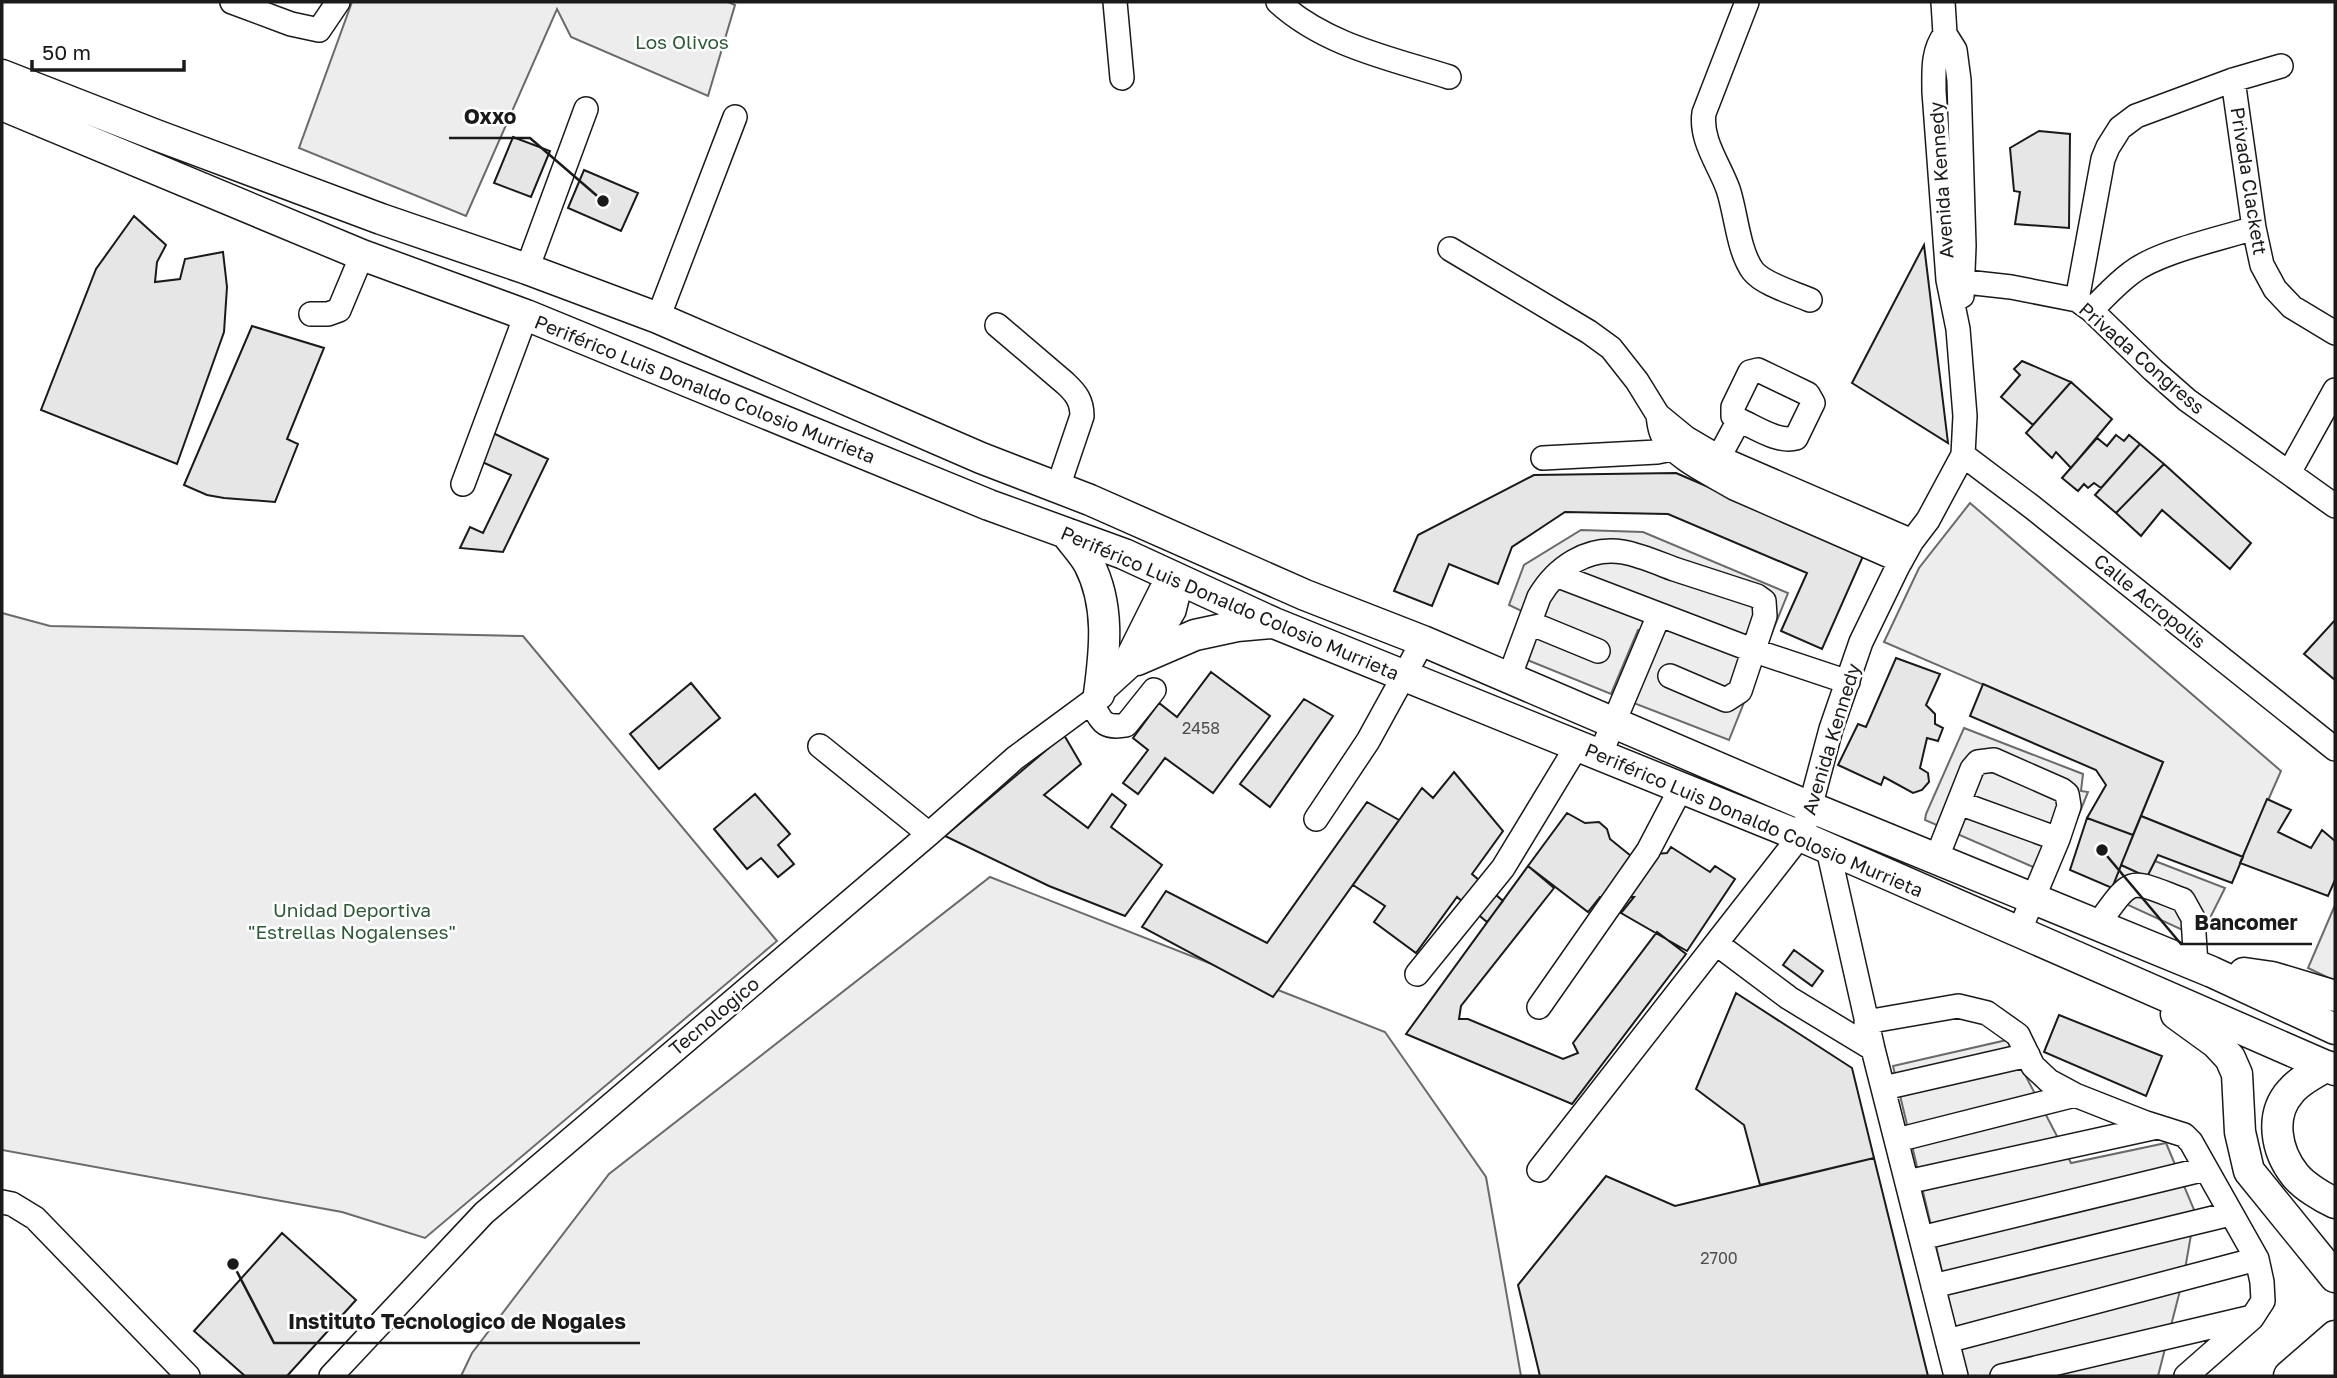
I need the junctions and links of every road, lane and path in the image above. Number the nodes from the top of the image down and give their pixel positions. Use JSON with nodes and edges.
{"nodes":[{"id":1,"x":232,"y":2,"type":"edge"},
{"id":2,"x":338,"y":2,"type":"edge"},
{"id":3,"x":1115,"y":2,"type":"edge"},
{"id":4,"x":1278,"y":2,"type":"edge"},
{"id":5,"x":1747,"y":2,"type":"edge"},
{"id":6,"x":1943,"y":2,"type":"edge"},
{"id":7,"x":2281,"y":66,"type":"dead end"},
{"id":8,"x":2,"y":75,"type":"edge"},
{"id":9,"x":1449,"y":77,"type":"dead end"},
{"id":10,"x":1122,"y":78,"type":"dead end"},
{"id":11,"x":2233,"y":80,"type":"junction"},
{"id":12,"x":8,"y":109,"type":"edge"},
{"id":13,"x":586,"y":109,"type":"dead end"},
{"id":14,"x":735,"y":117,"type":"dead end"},
{"id":15,"x":2254,"y":228,"type":"junction"},
{"id":16,"x":1450,"y":249,"type":"dead end"},
{"id":17,"x":362,"y":255,"type":"junction"},
{"id":18,"x":527,"y":269,"type":"junction"},
{"id":19,"x":1956,"y":281,"type":"junction"},
{"id":20,"x":1810,"y":300,"type":"dead end"},
{"id":21,"x":2084,"y":305,"type":"junction"},
{"id":22,"x":311,"y":314,"type":"dead end"},
{"id":23,"x":526,"y":316,"type":"junction"},
{"id":24,"x":658,"y":318,"type":"junction"},
{"id":25,"x":997,"y":325,"type":"dead end"},
{"id":26,"x":2335,"y":333,"type":"edge"},
{"id":27,"x":2335,"y":390,"type":"edge"},
{"id":28,"x":1739,"y":419,"type":"dead end"},
{"id":29,"x":1679,"y":443,"type":"junction"},
{"id":30,"x":1963,"y":455,"type":"junction"},
{"id":31,"x":1543,"y":458,"type":"dead end"},
{"id":32,"x":1715,"y":466,"type":"junction"},
{"id":33,"x":2290,"y":471,"type":"junction"},
{"id":34,"x":463,"y":484,"type":"dead end"},
{"id":35,"x":1058,"y":487,"type":"junction"},
{"id":36,"x":1090,"y":500,"type":"junction"},
{"id":37,"x":2335,"y":506,"type":"edge"},
{"id":38,"x":1066,"y":533,"type":"junction"},
{"id":39,"x":1912,"y":541,"type":"junction"},
{"id":40,"x":1900,"y":561,"type":"junction"},
{"id":41,"x":1556,"y":575,"type":"junction"},
{"id":42,"x":1177,"y":580,"type":"junction"},
{"id":43,"x":1305,"y":594,"type":"junction"},
{"id":44,"x":1660,"y":615,"type":"junction"},
{"id":45,"x":1273,"y":623,"type":"junction"},
{"id":46,"x":1530,"y":623,"type":"junction"},
{"id":47,"x":1423,"y":641,"type":"junction"},
{"id":48,"x":1752,"y":650,"type":"junction"},
{"id":49,"x":1598,"y":651,"type":"dead end"},
{"id":50,"x":1404,"y":676,"type":"junction"},
{"id":51,"x":1670,"y":676,"type":"dead end"},
{"id":52,"x":1509,"y":678,"type":"junction"},
{"id":53,"x":1848,"y":682,"type":"junction"},
{"id":54,"x":1111,"y":683,"type":"junction"},
{"id":55,"x":1154,"y":690,"type":"dead end"},
{"id":56,"x":1612,"y":722,"type":"junction"},
{"id":57,"x":820,"y":746,"type":"dead end"},
{"id":58,"x":2335,"y":749,"type":"edge"},
{"id":59,"x":1588,"y":751,"type":"junction"},
{"id":60,"x":1681,"y":788,"type":"junction"},
{"id":61,"x":1959,"y":803,"type":"junction"},
{"id":62,"x":1810,"y":807,"type":"junction"},
{"id":63,"x":1317,"y":819,"type":"dead end"},
{"id":64,"x":929,"y":834,"type":"junction"},
{"id":65,"x":1800,"y":836,"type":"junction"},
{"id":66,"x":2058,"y":839,"type":"junction"},
{"id":67,"x":1828,"y":849,"type":"junction"},
{"id":68,"x":1937,"y":857,"type":"junction"},
{"id":69,"x":2034,"y":898,"type":"junction"},
{"id":70,"x":2098,"y":924,"type":"junction"},
{"id":71,"x":2019,"y":932,"type":"junction"},
{"id":72,"x":1717,"y":944,"type":"junction"},
{"id":73,"x":2204,"y":969,"type":"junction"},
{"id":74,"x":1417,"y":974,"type":"dead end"},
{"id":75,"x":2134,"y":983,"type":"junction"},
{"id":76,"x":2335,"y":996,"type":"edge"},
{"id":77,"x":1539,"y":1007,"type":"dead end"},
{"id":78,"x":1867,"y":1021,"type":"junction"},
{"id":79,"x":2335,"y":1029,"type":"edge"},
{"id":80,"x":1873,"y":1049,"type":"junction"},
{"id":81,"x":2028,"y":1055,"type":"junction"},
{"id":82,"x":2331,"y":1068,"type":"edge"},
{"id":83,"x":1884,"y":1088,"type":"junction"},
{"id":84,"x":2075,"y":1095,"type":"junction"},
{"id":85,"x":2157,"y":1127,"type":"junction"},
{"id":86,"x":1897,"y":1140,"type":"junction"},
{"id":87,"x":2205,"y":1169,"type":"junction"},
{"id":88,"x":1539,"y":1170,"type":"dead end"},
{"id":89,"x":1907,"y":1182,"type":"junction"},
{"id":90,"x":2,"y":1202,"type":"edge"},
{"id":91,"x":2335,"y":1203,"type":"edge"},
{"id":92,"x":2230,"y":1214,"type":"junction"},
{"id":93,"x":1921,"y":1238,"type":"junction"},
{"id":94,"x":2257,"y":1259,"type":"junction"},
{"id":95,"x":2335,"y":1277,"type":"edge"},
{"id":96,"x":1933,"y":1286,"type":"junction"},
{"id":97,"x":2252,"y":1318,"type":"junction"},
{"id":98,"x":2335,"y":1336,"type":"edge"},
{"id":99,"x":1947,"y":1341,"type":"junction"},
{"id":100,"x":2335,"y":1370,"type":"edge"},
{"id":101,"x":337,"y":1373,"type":"edge"},
{"id":102,"x":188,"y":1376,"type":"edge"},
{"id":103,"x":1956,"y":1376,"type":"edge"},
{"id":104,"x":2002,"y":1376,"type":"edge"},
{"id":105,"x":2186,"y":1376,"type":"edge"},
{"id":106,"x":2289,"y":1376,"type":"edge"},
{"id":107,"x":2329,"y":1376,"type":"edge"}],
"edges":[{"from":1,"to":2,"type":"street"},
{"from":3,"to":10,"type":"street"},
{"from":4,"to":9,"type":"street"},
{"from":5,"to":20,"type":"street"},
{"from":6,"to":19,"type":"street","name":"Avenida Kennedy"},
{"from":7,"to":11,"type":"street"},
{"from":8,"to":18,"type":"main road","name":"Periférico Luis Donaldo Colosio Murrieta"},
{"from":11,"to":15,"type":"street","name":"Privada Clackett"},
{"from":11,"to":21,"type":"street"},
{"from":12,"to":17,"type":"main road","name":"Periférico Luis Donaldo Colosio Murrieta"},
{"from":13,"to":18,"type":"street"},
{"from":14,"to":24,"type":"street"},
{"from":15,"to":21,"type":"street"},
{"from":15,"to":26,"type":"street","name":"Privada Clackett"},
{"from":16,"to":29,"type":"street"},
{"from":17,"to":22,"type":"street"},
{"from":17,"to":23,"type":"main road","name":"Periférico Luis Donaldo Colosio Murrieta"},
{"from":18,"to":24,"type":"main road","name":"Periférico Luis Donaldo Colosio Murrieta"},
{"from":19,"to":21,"type":"street","name":"Privada Congress"},
{"from":19,"to":30,"type":"street","name":"Avenida Kennedy"},
{"from":21,"to":33,"type":"street","name":"Privada Congress"},
{"from":23,"to":34,"type":"street"},
{"from":23,"to":38,"type":"main road","name":"Periférico Luis Donaldo Colosio Murrieta"},
{"from":24,"to":35,"type":"main road","name":"Periférico Luis Donaldo Colosio Murrieta"},
{"from":25,"to":35,"type":"street"},
{"from":27,"to":33,"type":"street"},
{"from":28,"to":32,"type":"street"},
{"from":29,"to":31,"type":"street"},
{"from":29,"to":32,"type":"street"},
{"from":30,"to":39,"type":"street","name":"Avenida Kennedy"},
{"from":30,"to":58,"type":"street","name":"Calle Acropolis"},
{"from":32,"to":39,"type":"street"},
{"from":32,"to":40,"type":"street"},
{"from":33,"to":37,"type":"street","name":"Privada Congress"},
{"from":35,"to":36,"type":"main road","name":"Periférico Luis Donaldo Colosio Murrieta"},
{"from":36,"to":42,"type":"main road"},
{"from":36,"to":43,"type":"main road","name":"Periférico Luis Donaldo Colosio Murrieta"},
{"from":38,"to":42,"type":"main road","name":"Periférico Luis Donaldo Colosio Murrieta"},
{"from":38,"to":54,"type":"main road"},
{"from":39,"to":40,"type":"street","name":"Avenida Kennedy"},
{"from":40,"to":53,"type":"street","name":"Avenida Kennedy"},
{"from":41,"to":44,"type":"street"},
{"from":41,"to":46,"type":"street"},
{"from":41,"to":48,"type":"street"},
{"from":42,"to":43,"type":"main road"},
{"from":42,"to":45,"type":"main road","name":"Periférico Luis Donaldo Colosio Murrieta"},
{"from":42,"to":54,"type":"street","name":"Tecnologico"},
{"from":43,"to":47,"type":"main road","name":"Periférico Luis Donaldo Colosio Murrieta"},
{"from":44,"to":48,"type":"street"},
{"from":44,"to":56,"type":"street"},
{"from":45,"to":50,"type":"main road","name":"Periférico Luis Donaldo Colosio Murrieta"},
{"from":45,"to":54,"type":"main road"},
{"from":46,"to":49,"type":"street"},
{"from":46,"to":52,"type":"street"},
{"from":47,"to":50,"type":"street"},
{"from":47,"to":52,"type":"main road","name":"Periférico Luis Donaldo Colosio Murrieta"},
{"from":48,"to":51,"type":"street"},
{"from":48,"to":53,"type":"street"},
{"from":50,"to":59,"type":"main road","name":"Periférico Luis Donaldo Colosio Murrieta"},
{"from":50,"to":63,"type":"street"},
{"from":52,"to":56,"type":"main road","name":"Periférico Luis Donaldo Colosio Murrieta"},
{"from":53,"to":62,"type":"street","name":"Avenida Kennedy"},
{"from":54,"to":55,"type":"street"},
{"from":54,"to":64,"type":"street","name":"Tecnologico"},
{"from":56,"to":59,"type":"street"},
{"from":56,"to":62,"type":"main road","name":"Periférico Luis Donaldo Colosio Murrieta"},
{"from":57,"to":64,"type":"street"},
{"from":59,"to":60,"type":"main road","name":"Periférico Luis Donaldo Colosio Murrieta"},
{"from":59,"to":74,"type":"street"},
{"from":60,"to":65,"type":"main road","name":"Periférico Luis Donaldo Colosio Murrieta"},
{"from":60,"to":77,"type":"street"},
{"from":61,"to":66,"type":"street"},
{"from":61,"to":66,"type":"street"},
{"from":61,"to":68,"type":"street"},
{"from":62,"to":65,"type":"street","name":"Avenida Kennedy"},
{"from":62,"to":68,"type":"main road","name":"Periférico Luis Donaldo Colosio Murrieta"},
{"from":64,"to":101,"type":"street","name":"Tecnologico"},
{"from":65,"to":67,"type":"main road","name":"Periférico Luis Donaldo Colosio Murrieta"},
{"from":65,"to":72,"type":"street","name":"Avenida Kennedy"},
{"from":66,"to":69,"type":"street"},
{"from":67,"to":71,"type":"main road","name":"Periférico Luis Donaldo Colosio Murrieta"},
{"from":67,"to":78,"type":"street"},
{"from":68,"to":69,"type":"main road","name":"Periférico Luis Donaldo Colosio Murrieta"},
{"from":69,"to":70,"type":"main road","name":"Periférico Luis Donaldo Colosio Murrieta"},
{"from":69,"to":71,"type":"street"},
{"from":70,"to":73,"type":"main road","name":"Periférico Luis Donaldo Colosio Murrieta"},
{"from":70,"to":73,"type":"street"},
{"from":71,"to":75,"type":"main road","name":"Periférico Luis Donaldo Colosio Murrieta"},
{"from":72,"to":80,"type":"street"},
{"from":72,"to":88,"type":"street","name":"Avenida Kennedy"},
{"from":73,"to":76,"type":"main road"},
{"from":73,"to":79,"type":"main road","name":"Periférico Luis Donaldo Colosio Murrieta"},
{"from":75,"to":82,"type":"main road","name":"Periférico Luis Donaldo Colosio Murrieta"},
{"from":75,"to":95,"type":"main road"},
{"from":78,"to":80,"type":"street"},
{"from":78,"to":81,"type":"street"},
{"from":80,"to":83,"type":"street"},
{"from":81,"to":83,"type":"street"},
{"from":81,"to":84,"type":"street"},
{"from":82,"to":91,"type":"main road"},
{"from":83,"to":86,"type":"street"},
{"from":84,"to":85,"type":"street"},
{"from":84,"to":86,"type":"street"},
{"from":85,"to":87,"type":"street"},
{"from":85,"to":89,"type":"street"},
{"from":86,"to":89,"type":"street"},
{"from":87,"to":92,"type":"street"},
{"from":87,"to":93,"type":"street"},
{"from":89,"to":93,"type":"street"},
{"from":90,"to":102,"type":"street"},
{"from":92,"to":94,"type":"street"},
{"from":92,"to":96,"type":"street"},
{"from":93,"to":96,"type":"street"},
{"from":94,"to":97,"type":"street"},
{"from":94,"to":99,"type":"street"},
{"from":96,"to":99,"type":"street"},
{"from":97,"to":104,"type":"street"},
{"from":97,"to":105,"type":"street"},
{"from":98,"to":106,"type":"main road"},
{"from":99,"to":103,"type":"street"},
{"from":100,"to":107,"type":"main road"}]}
